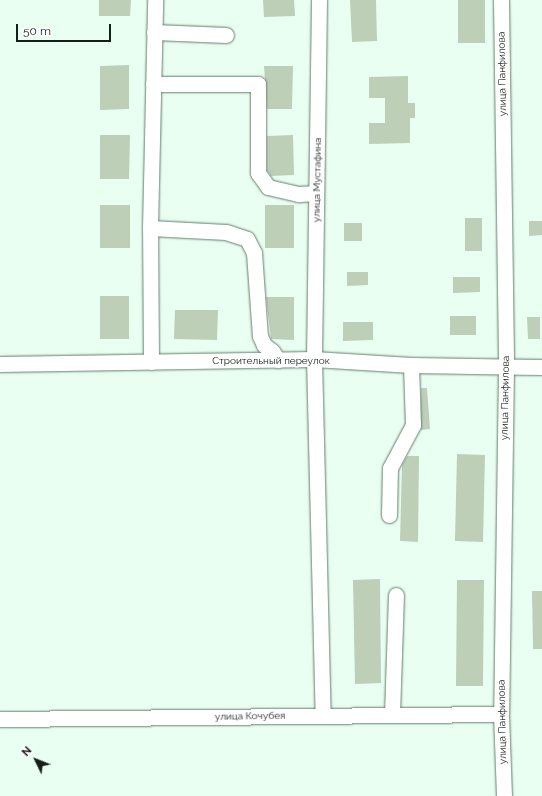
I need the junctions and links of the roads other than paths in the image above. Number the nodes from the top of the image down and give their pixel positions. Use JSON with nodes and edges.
{"nodes":[{"id":1,"x":155,"y":0,"type":"edge"},
{"id":2,"x":319,"y":0,"type":"edge"},
{"id":3,"x":501,"y":0,"type":"edge"},
{"id":4,"x":154,"y":32,"type":"junction"},
{"id":5,"x":226,"y":35,"type":"dead end"},
{"id":6,"x":153,"y":84,"type":"junction"},
{"id":7,"x":316,"y":193,"type":"junction"},
{"id":8,"x":150,"y":228,"type":"junction"},
{"id":9,"x":314,"y":359,"type":"junction"},
{"id":10,"x":278,"y":360,"type":"junction"},
{"id":11,"x":151,"y":362,"type":"junction"},
{"id":12,"x":0,"y":364,"type":"edge"},
{"id":13,"x":411,"y":365,"type":"junction"},
{"id":14,"x":506,"y":367,"type":"junction"},
{"id":15,"x":542,"y":367,"type":"edge"},
{"id":16,"x":389,"y":515,"type":"dead end"},
{"id":17,"x":396,"y":595,"type":"dead end"},
{"id":18,"x":501,"y":714,"type":"junction"},
{"id":19,"x":392,"y":715,"type":"junction"},
{"id":20,"x":323,"y":716,"type":"junction"},
{"id":21,"x":0,"y":719,"type":"edge"},
{"id":22,"x":504,"y":796,"type":"edge"}],
"edges":[{"from":1,"to":4,"type":"street"},
{"from":2,"to":7,"type":"street","name":"улица Мустафина"},
{"from":3,"to":14,"type":"street","name":"улица Панфилова"},
{"from":4,"to":5,"type":"street"},
{"from":4,"to":6,"type":"street"},
{"from":6,"to":7,"type":"street"},
{"from":6,"to":8,"type":"street"},
{"from":7,"to":9,"type":"street","name":"улица Мустафина"},
{"from":8,"to":10,"type":"street"},
{"from":8,"to":11,"type":"street"},
{"from":9,"to":10,"type":"street","name":"Строительный переулок"},
{"from":9,"to":13,"type":"street","name":"Строительный переулок"},
{"from":9,"to":20,"type":"street","name":"улица Мустафина"},
{"from":10,"to":11,"type":"street","name":"Строительный переулок"},
{"from":11,"to":12,"type":"street","name":"Строительный переулок"},
{"from":13,"to":14,"type":"street","name":"Строительный переулок"},
{"from":13,"to":16,"type":"street"},
{"from":14,"to":15,"type":"street","name":"Строительный переулок"},
{"from":14,"to":18,"type":"street","name":"улица Панфилова"},
{"from":17,"to":19,"type":"street"},
{"from":18,"to":19,"type":"street","name":"улица Кочубея"},
{"from":18,"to":22,"type":"street","name":"улица Панфилова"},
{"from":19,"to":20,"type":"street","name":"улица Кочубея"},
{"from":20,"to":21,"type":"street","name":"улица Кочубея"}]}
